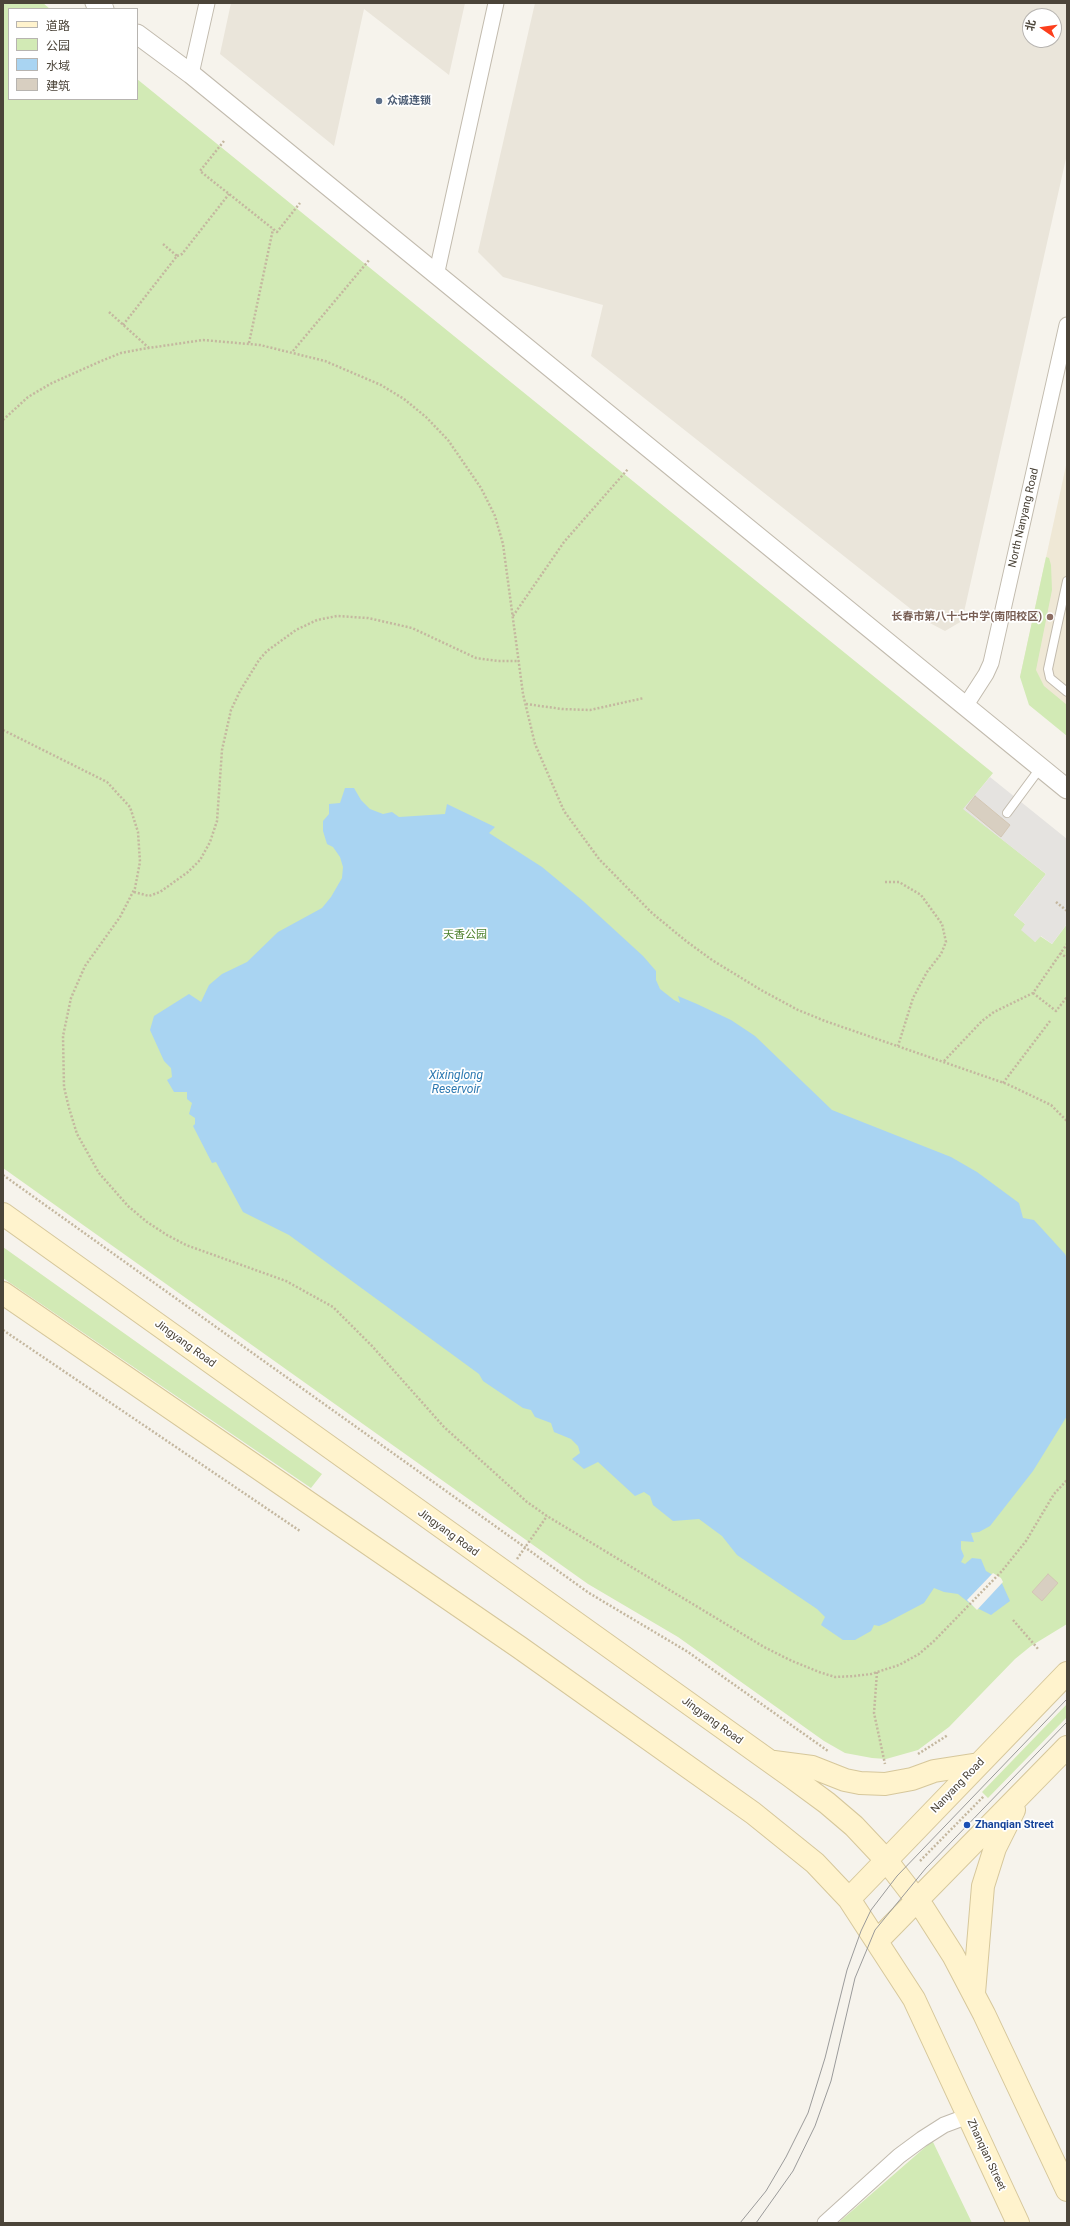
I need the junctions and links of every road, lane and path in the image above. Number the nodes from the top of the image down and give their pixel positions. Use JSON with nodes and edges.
{"nodes":[{"id":1,"x":207,"y":3,"type":"edge"},
{"id":2,"x":496,"y":3,"type":"edge"},
{"id":3,"x":138,"y":35,"type":"edge"},
{"id":4,"x":191,"y":74,"type":"junction"},
{"id":5,"x":224,"y":141,"type":"dead end"},
{"id":6,"x":229,"y":194,"type":"junction"},
{"id":7,"x":300,"y":203,"type":"dead end"},
{"id":8,"x":273,"y":229,"type":"junction"},
{"id":9,"x":163,"y":244,"type":"dead end"},
{"id":10,"x":177,"y":256,"type":"junction"},
{"id":11,"x":370,"y":259,"type":"dead end"},
{"id":12,"x":436,"y":276,"type":"junction"},
{"id":13,"x":109,"y":312,"type":"dead end"},
{"id":14,"x":123,"y":325,"type":"junction"},
{"id":15,"x":1067,"y":325,"type":"edge"},
{"id":16,"x":249,"y":343,"type":"junction"},
{"id":17,"x":149,"y":348,"type":"junction"},
{"id":18,"x":293,"y":351,"type":"junction"},
{"id":19,"x":3,"y":420,"type":"edge"},
{"id":20,"x":628,"y":469,"type":"dead end"},
{"id":21,"x":1067,"y":581,"type":"edge"},
{"id":22,"x":513,"y":616,"type":"junction"},
{"id":23,"x":519,"y":660,"type":"junction"},
{"id":24,"x":1067,"y":692,"type":"edge"},
{"id":25,"x":644,"y":698,"type":"dead end"},
{"id":26,"x":526,"y":704,"type":"junction"},
{"id":27,"x":966,"y":705,"type":"junction"},
{"id":28,"x":3,"y":730,"type":"edge"},
{"id":29,"x":1040,"y":767,"type":"junction"},
{"id":30,"x":1067,"y":789,"type":"edge"},
{"id":31,"x":1007,"y":813,"type":"dead end"},
{"id":32,"x":885,"y":882,"type":"dead end"},
{"id":33,"x":134,"y":892,"type":"junction"},
{"id":34,"x":1056,"y":902,"type":"dead end"},
{"id":35,"x":1067,"y":911,"type":"edge"},
{"id":36,"x":1067,"y":944,"type":"edge"},
{"id":37,"x":1060,"y":953,"type":"junction"},
{"id":38,"x":1067,"y":958,"type":"edge"},
{"id":39,"x":1033,"y":993,"type":"junction"},
{"id":40,"x":1067,"y":997,"type":"edge"},
{"id":41,"x":1050,"y":1021,"type":"dead end"},
{"id":42,"x":898,"y":1046,"type":"junction"},
{"id":43,"x":944,"y":1061,"type":"junction"},
{"id":44,"x":1003,"y":1083,"type":"junction"},
{"id":45,"x":1067,"y":1121,"type":"edge"},
{"id":46,"x":3,"y":1175,"type":"edge"},
{"id":47,"x":3,"y":1214,"type":"edge"},
{"id":48,"x":3,"y":1293,"type":"edge"},
{"id":49,"x":3,"y":1330,"type":"edge"},
{"id":50,"x":1067,"y":1480,"type":"edge"},
{"id":51,"x":547,"y":1516,"type":"junction"},
{"id":52,"x":300,"y":1531,"type":"dead end"},
{"id":53,"x":525,"y":1548,"type":"junction"},
{"id":54,"x":507,"y":1574,"type":"junction"},
{"id":55,"x":1013,"y":1620,"type":"dead end"},
{"id":56,"x":1039,"y":1650,"type":"dead end"},
{"id":57,"x":877,"y":1672,"type":"junction"},
{"id":58,"x":1067,"y":1673,"type":"edge"},
{"id":59,"x":948,"y":1735,"type":"dead end"},
{"id":60,"x":1067,"y":1747,"type":"edge"},
{"id":61,"x":834,"y":1754,"type":"dead end"},
{"id":62,"x":915,"y":1756,"type":"dead end"},
{"id":63,"x":770,"y":1762,"type":"junction"},
{"id":64,"x":891,"y":1764,"type":"dead end"},
{"id":65,"x":979,"y":1764,"type":"junction"},
{"id":66,"x":881,"y":1765,"type":"dead end"},
{"id":67,"x":885,"y":1765,"type":"junction"},
{"id":68,"x":1024,"y":1790,"type":"junction"},
{"id":69,"x":984,"y":1796,"type":"dead end"},
{"id":70,"x":886,"y":1860,"type":"junction"},
{"id":71,"x":920,"y":1861,"type":"dead end"},
{"id":72,"x":849,"y":1899,"type":"junction"},
{"id":73,"x":917,"y":1901,"type":"junction"},
{"id":74,"x":877,"y":1942,"type":"junction"},
{"id":75,"x":974,"y":1994,"type":"junction"},
{"id":76,"x":968,"y":2116,"type":"junction"},
{"id":77,"x":1067,"y":2190,"type":"edge"},
{"id":78,"x":825,"y":2223,"type":"edge"},
{"id":79,"x":1018,"y":2223,"type":"edge"}],
"edges":[{"from":1,"to":4,"type":"street"},
{"from":2,"to":12,"type":"street"},
{"from":3,"to":4,"type":"street"},
{"from":4,"to":12,"type":"street"},
{"from":5,"to":6,"type":"path"},
{"from":6,"to":8,"type":"path"},
{"from":6,"to":10,"type":"path"},
{"from":7,"to":8,"type":"path"},
{"from":8,"to":16,"type":"path"},
{"from":9,"to":10,"type":"path"},
{"from":10,"to":14,"type":"path"},
{"from":11,"to":18,"type":"path"},
{"from":12,"to":27,"type":"street"},
{"from":13,"to":14,"type":"path"},
{"from":14,"to":17,"type":"path"},
{"from":15,"to":27,"type":"street","name":"North Nanyang Road"},
{"from":16,"to":17,"type":"path"},
{"from":16,"to":18,"type":"path"},
{"from":17,"to":19,"type":"path"},
{"from":18,"to":22,"type":"path"},
{"from":20,"to":22,"type":"path"},
{"from":21,"to":24,"type":"lane"},
{"from":22,"to":23,"type":"path"},
{"from":23,"to":26,"type":"path"},
{"from":23,"to":33,"type":"path"},
{"from":25,"to":26,"type":"path"},
{"from":26,"to":42,"type":"path"},
{"from":27,"to":29,"type":"street"},
{"from":28,"to":33,"type":"path"},
{"from":29,"to":30,"type":"street"},
{"from":29,"to":31,"type":"lane"},
{"from":32,"to":42,"type":"path"},
{"from":33,"to":51,"type":"path"},
{"from":34,"to":35,"type":"path"},
{"from":36,"to":37,"type":"path"},
{"from":37,"to":38,"type":"path"},
{"from":37,"to":39,"type":"path"},
{"from":39,"to":40,"type":"path"},
{"from":39,"to":43,"type":"path"},
{"from":41,"to":44,"type":"path"},
{"from":42,"to":43,"type":"path"},
{"from":43,"to":44,"type":"path"},
{"from":44,"to":45,"type":"path"},
{"from":46,"to":53,"type":"path"},
{"from":47,"to":54,"type":"main road","name":"Jingyang Road"},
{"from":48,"to":72,"type":"main road"},
{"from":49,"to":52,"type":"path"},
{"from":50,"to":57,"type":"path"},
{"from":51,"to":53,"type":"path"},
{"from":51,"to":57,"type":"path"},
{"from":53,"to":54,"type":"path"},
{"from":53,"to":61,"type":"path"},
{"from":54,"to":63,"type":"main road","name":"Jingyang Road"},
{"from":55,"to":56,"type":"path"},
{"from":57,"to":67,"type":"path"},
{"from":58,"to":65,"type":"main road","name":"Nanyang Road"},
{"from":59,"to":62,"type":"path"},
{"from":60,"to":68,"type":"main road"},
{"from":63,"to":65,"type":"main road"},
{"from":63,"to":70,"type":"main road","name":"Jingyang Road"},
{"from":64,"to":67,"type":"path"},
{"from":65,"to":70,"type":"main road","name":"Nanyang Road"},
{"from":66,"to":67,"type":"path"},
{"from":68,"to":73,"type":"main road"},
{"from":68,"to":75,"type":"main road"},
{"from":69,"to":71,"type":"path"},
{"from":70,"to":72,"type":"main road","name":"Nanyang Road"},
{"from":70,"to":73,"type":"main road"},
{"from":72,"to":74,"type":"main road","name":"Zhanqian Street"},
{"from":73,"to":74,"type":"main road"},
{"from":73,"to":75,"type":"main road"},
{"from":74,"to":76,"type":"main road","name":"Zhanqian Street"},
{"from":75,"to":77,"type":"main road"},
{"from":76,"to":78,"type":"street"},
{"from":76,"to":79,"type":"main road","name":"Zhanqian Street"}]}
